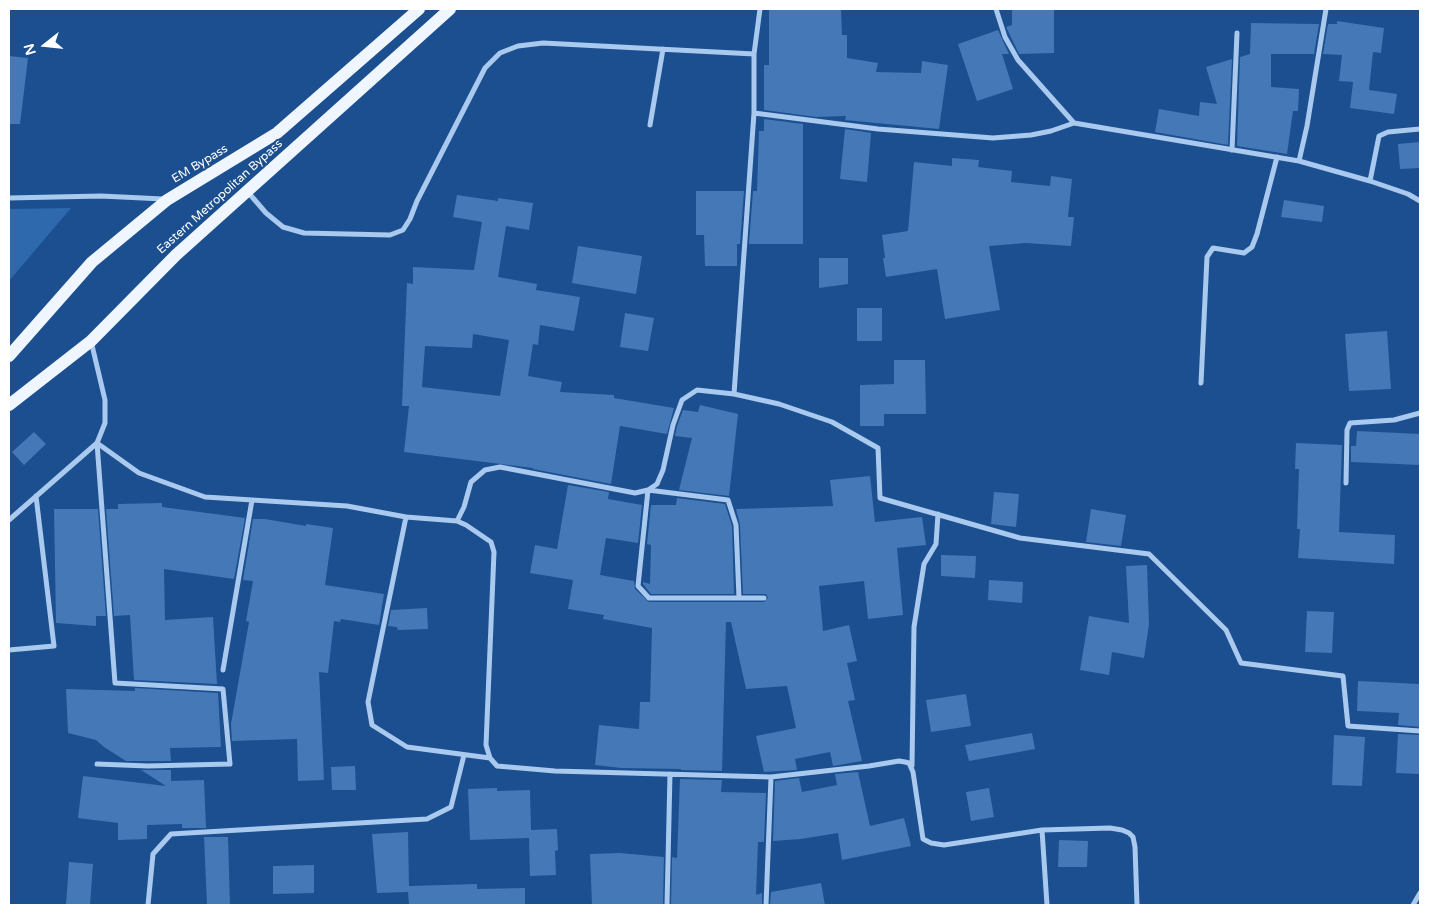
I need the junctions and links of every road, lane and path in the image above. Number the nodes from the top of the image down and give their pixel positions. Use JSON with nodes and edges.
{"nodes":[{"id":1,"x":419,"y":9,"type":"edge"},
{"id":2,"x":450,"y":9,"type":"edge"},
{"id":3,"x":760,"y":9,"type":"edge"},
{"id":4,"x":996,"y":9,"type":"edge"},
{"id":5,"x":1326,"y":9,"type":"edge"},
{"id":6,"x":1237,"y":33,"type":"dead end"},
{"id":7,"x":663,"y":49,"type":"junction"},
{"id":8,"x":754,"y":54,"type":"junction"},
{"id":9,"x":754,"y":113,"type":"junction"},
{"id":10,"x":1074,"y":123,"type":"junction"},
{"id":11,"x":650,"y":125,"type":"dead end"},
{"id":12,"x":1420,"y":129,"type":"edge"},
{"id":13,"x":1232,"y":150,"type":"junction"},
{"id":14,"x":1277,"y":157,"type":"junction"},
{"id":15,"x":1299,"y":161,"type":"junction"},
{"id":16,"x":1370,"y":181,"type":"junction"},
{"id":17,"x":247,"y":191,"type":"junction"},
{"id":18,"x":9,"y":198,"type":"edge"},
{"id":19,"x":167,"y":200,"type":"junction"},
{"id":20,"x":1420,"y":201,"type":"edge"},
{"id":21,"x":91,"y":341,"type":"junction"},
{"id":22,"x":9,"y":356,"type":"edge"},
{"id":23,"x":1201,"y":383,"type":"dead end"},
{"id":24,"x":734,"y":394,"type":"junction"},
{"id":25,"x":9,"y":405,"type":"edge"},
{"id":26,"x":1420,"y":413,"type":"edge"},
{"id":27,"x":97,"y":443,"type":"junction"},
{"id":28,"x":1346,"y":483,"type":"dead end"},
{"id":29,"x":648,"y":490,"type":"junction"},
{"id":30,"x":36,"y":496,"type":"junction"},
{"id":31,"x":252,"y":500,"type":"junction"},
{"id":32,"x":938,"y":514,"type":"junction"},
{"id":33,"x":406,"y":517,"type":"junction"},
{"id":34,"x":9,"y":520,"type":"edge"},
{"id":35,"x":457,"y":521,"type":"junction"},
{"id":36,"x":739,"y":598,"type":"junction"},
{"id":37,"x":764,"y":598,"type":"dead end"},
{"id":38,"x":9,"y":650,"type":"edge"},
{"id":39,"x":223,"y":670,"type":"dead end"},
{"id":40,"x":1420,"y":731,"type":"edge"},
{"id":41,"x":464,"y":755,"type":"junction"},
{"id":42,"x":490,"y":758,"type":"junction"},
{"id":43,"x":97,"y":764,"type":"dead end"},
{"id":44,"x":912,"y":767,"type":"junction"},
{"id":45,"x":670,"y":774,"type":"junction"},
{"id":46,"x":771,"y":777,"type":"junction"},
{"id":47,"x":1042,"y":830,"type":"junction"},
{"id":48,"x":1420,"y":893,"type":"edge"},
{"id":49,"x":148,"y":905,"type":"edge"},
{"id":50,"x":667,"y":905,"type":"edge"},
{"id":51,"x":766,"y":905,"type":"edge"},
{"id":52,"x":1047,"y":905,"type":"edge"},
{"id":53,"x":1137,"y":905,"type":"edge"},
{"id":54,"x":1413,"y":905,"type":"edge"}],
"edges":[{"from":1,"to":19,"type":"main road","name":"EM Bypass"},
{"from":2,"to":17,"type":"main road","name":"Eastern Metropolitan Bypass"},
{"from":3,"to":8,"type":"street"},
{"from":4,"to":10,"type":"street"},
{"from":5,"to":15,"type":"street"},
{"from":6,"to":13,"type":"street"},
{"from":7,"to":8,"type":"street"},
{"from":7,"to":11,"type":"street"},
{"from":7,"to":17,"type":"street"},
{"from":8,"to":9,"type":"street"},
{"from":9,"to":10,"type":"street"},
{"from":9,"to":24,"type":"street"},
{"from":10,"to":13,"type":"street"},
{"from":12,"to":16,"type":"street"},
{"from":13,"to":14,"type":"street"},
{"from":14,"to":15,"type":"street"},
{"from":14,"to":23,"type":"street"},
{"from":15,"to":16,"type":"street"},
{"from":16,"to":20,"type":"street"},
{"from":17,"to":21,"type":"main road","name":"Eastern Metropolitan Bypass"},
{"from":18,"to":19,"type":"street"},
{"from":19,"to":22,"type":"main road","name":"EM Bypass"},
{"from":21,"to":25,"type":"main road","name":"Eastern Metropolitan Bypass"},
{"from":21,"to":27,"type":"street"},
{"from":24,"to":29,"type":"street"},
{"from":24,"to":32,"type":"street"},
{"from":26,"to":28,"type":"street"},
{"from":27,"to":30,"type":"street"},
{"from":27,"to":31,"type":"street"},
{"from":27,"to":43,"type":"street"},
{"from":29,"to":35,"type":"street"},
{"from":29,"to":36,"type":"street"},
{"from":29,"to":36,"type":"street"},
{"from":30,"to":34,"type":"street"},
{"from":30,"to":38,"type":"street"},
{"from":31,"to":33,"type":"street"},
{"from":31,"to":39,"type":"street"},
{"from":32,"to":40,"type":"street"},
{"from":32,"to":44,"type":"street"},
{"from":33,"to":35,"type":"street"},
{"from":33,"to":41,"type":"street"},
{"from":35,"to":42,"type":"street"},
{"from":36,"to":37,"type":"street"},
{"from":41,"to":42,"type":"street"},
{"from":41,"to":49,"type":"street"},
{"from":42,"to":45,"type":"street"},
{"from":44,"to":46,"type":"street"},
{"from":44,"to":47,"type":"street"},
{"from":45,"to":46,"type":"street"},
{"from":45,"to":50,"type":"street"},
{"from":46,"to":51,"type":"street"},
{"from":47,"to":52,"type":"street"},
{"from":47,"to":53,"type":"street"},
{"from":48,"to":54,"type":"street"}]}
